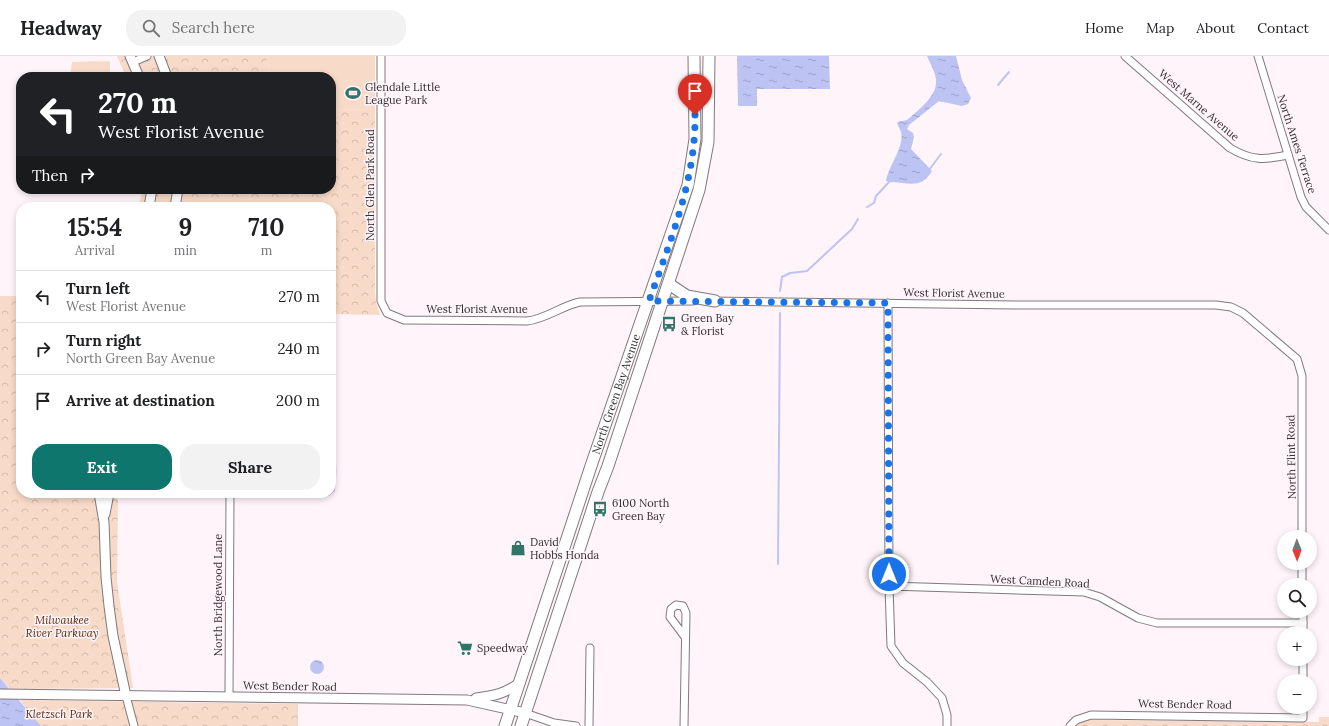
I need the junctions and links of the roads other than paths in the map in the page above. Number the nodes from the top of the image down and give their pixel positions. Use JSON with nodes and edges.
{"nodes":[{"id":1,"x":147,"y":56,"type":"edge"},
{"id":2,"x":159,"y":56,"type":"edge"},
{"id":3,"x":381,"y":56,"type":"edge"},
{"id":4,"x":694,"y":56,"type":"edge"},
{"id":5,"x":709,"y":56,"type":"edge"},
{"id":6,"x":1126,"y":56,"type":"edge"},
{"id":7,"x":1258,"y":56,"type":"edge"},
{"id":8,"x":132,"y":59,"type":"edge"},
{"id":9,"x":137,"y":72,"type":"edge"},
{"id":10,"x":165,"y":72,"type":"edge"},
{"id":11,"x":1288,"y":155,"type":"junction"},
{"id":12,"x":1329,"y":230,"type":"edge"},
{"id":13,"x":669,"y":284,"type":"junction"},
{"id":14,"x":649,"y":301,"type":"junction"},
{"id":15,"x":664,"y":301,"type":"junction"},
{"id":16,"x":715,"y":301,"type":"junction"},
{"id":17,"x":888,"y":303,"type":"junction"},
{"id":18,"x":387,"y":313,"type":"joint"},
{"id":19,"x":626,"y":362,"type":"junction"},
{"id":20,"x":642,"y":367,"type":"junction"},
{"id":21,"x":622,"y":376,"type":"junction"},
{"id":22,"x":1302,"y":376,"type":"joint"},
{"id":23,"x":637,"y":380,"type":"junction"},
{"id":24,"x":100,"y":498,"type":"edge"},
{"id":25,"x":108,"y":498,"type":"edge"},
{"id":26,"x":230,"y":498,"type":"edge"},
{"id":27,"x":104,"y":522,"type":"junction"},
{"id":28,"x":1302,"y":530,"type":"edge"},
{"id":29,"x":889,"y":586,"type":"junction"},
{"id":30,"x":1302,"y":618,"type":"edge"},
{"id":31,"x":1302,"y":623,"type":"junction"},
{"id":32,"x":1302,"y":626,"type":"edge"},
{"id":33,"x":685,"y":637,"type":"dead end"},
{"id":34,"x":590,"y":648,"type":"dead end"},
{"id":35,"x":519,"y":683,"type":"junction"},
{"id":36,"x":0,"y":694,"type":"edge"},
{"id":37,"x":126,"y":696,"type":"junction"},
{"id":38,"x":229,"y":697,"type":"junction"},
{"id":39,"x":467,"y":700,"type":"junction"},
{"id":40,"x":510,"y":709,"type":"junction"},
{"id":41,"x":525,"y":713,"type":"junction"},
{"id":42,"x":1303,"y":714,"type":"edge"},
{"id":43,"x":134,"y":726,"type":"edge"},
{"id":44,"x":505,"y":726,"type":"edge"},
{"id":45,"x":521,"y":726,"type":"edge"},
{"id":46,"x":576,"y":726,"type":"edge"},
{"id":47,"x":590,"y":726,"type":"edge"},
{"id":48,"x":684,"y":726,"type":"edge"},
{"id":49,"x":947,"y":726,"type":"edge"},
{"id":50,"x":1070,"y":726,"type":"edge"}],
"edges":[{"from":1,"to":8,"type":"street"},
{"from":2,"to":10,"type":"street"},
{"from":3,"to":18,"type":"street","name":"North Glen Park Road"},
{"from":4,"to":14,"type":"main road","name":"North Green Bay Avenue"},
{"from":5,"to":13,"type":"main road","name":"North Green Bay Avenue"},
{"from":6,"to":11,"type":"street","name":"West Marne Avenue"},
{"from":7,"to":11,"type":"street","name":"North Ames Terrace"},
{"from":8,"to":9,"type":"street"},
{"from":11,"to":12,"type":"street","name":"North Ames Terrace"},
{"from":13,"to":15,"type":"main road","name":"North Green Bay Avenue"},
{"from":13,"to":16,"type":"main road"},
{"from":14,"to":15,"type":"street","name":"West Florist Avenue"},
{"from":14,"to":18,"type":"street","name":"West Florist Avenue"},
{"from":14,"to":19,"type":"main road","name":"North Green Bay Avenue"},
{"from":15,"to":16,"type":"street","name":"West Florist Avenue"},
{"from":15,"to":20,"type":"main road","name":"North Green Bay Avenue"},
{"from":16,"to":17,"type":"street","name":"West Florist Avenue"},
{"from":17,"to":22,"type":"street","name":"West Florist Avenue"},
{"from":17,"to":29,"type":"street"},
{"from":19,"to":20,"type":"main road"},
{"from":19,"to":21,"type":"main road","name":"North Green Bay Avenue"},
{"from":20,"to":23,"type":"main road","name":"North Green Bay Avenue"},
{"from":21,"to":23,"type":"main road"},
{"from":21,"to":35,"type":"main road","name":"North Green Bay Avenue"},
{"from":22,"to":28,"type":"street","name":"North Flint Road"},
{"from":23,"to":41,"type":"main road","name":"North Green Bay Avenue"},
{"from":24,"to":27,"type":"street"},
{"from":25,"to":27,"type":"street"},
{"from":26,"to":38,"type":"street","name":"North Bridgewood Lane"},
{"from":27,"to":37,"type":"street"},
{"from":29,"to":31,"type":"street","name":"West Camden Road"},
{"from":29,"to":49,"type":"street"},
{"from":30,"to":31,"type":"street"},
{"from":31,"to":32,"type":"street"},
{"from":33,"to":48,"type":"street"},
{"from":34,"to":47,"type":"street"},
{"from":35,"to":39,"type":"street"},
{"from":35,"to":40,"type":"main road","name":"North Green Bay Avenue"},
{"from":36,"to":37,"type":"street","name":"West Bender Road"},
{"from":37,"to":38,"type":"street","name":"West Bender Road"},
{"from":37,"to":43,"type":"street"},
{"from":38,"to":39,"type":"street","name":"West Bender Road"},
{"from":39,"to":40,"type":"street","name":"West Bender Road"},
{"from":40,"to":41,"type":"street","name":"West Bender Road"},
{"from":40,"to":44,"type":"main road","name":"North Green Bay Avenue"},
{"from":41,"to":45,"type":"main road","name":"North Green Bay Avenue"},
{"from":41,"to":46,"type":"street","name":"West Bender Road"},
{"from":42,"to":50,"type":"street","name":"West Bender Road"}]}
